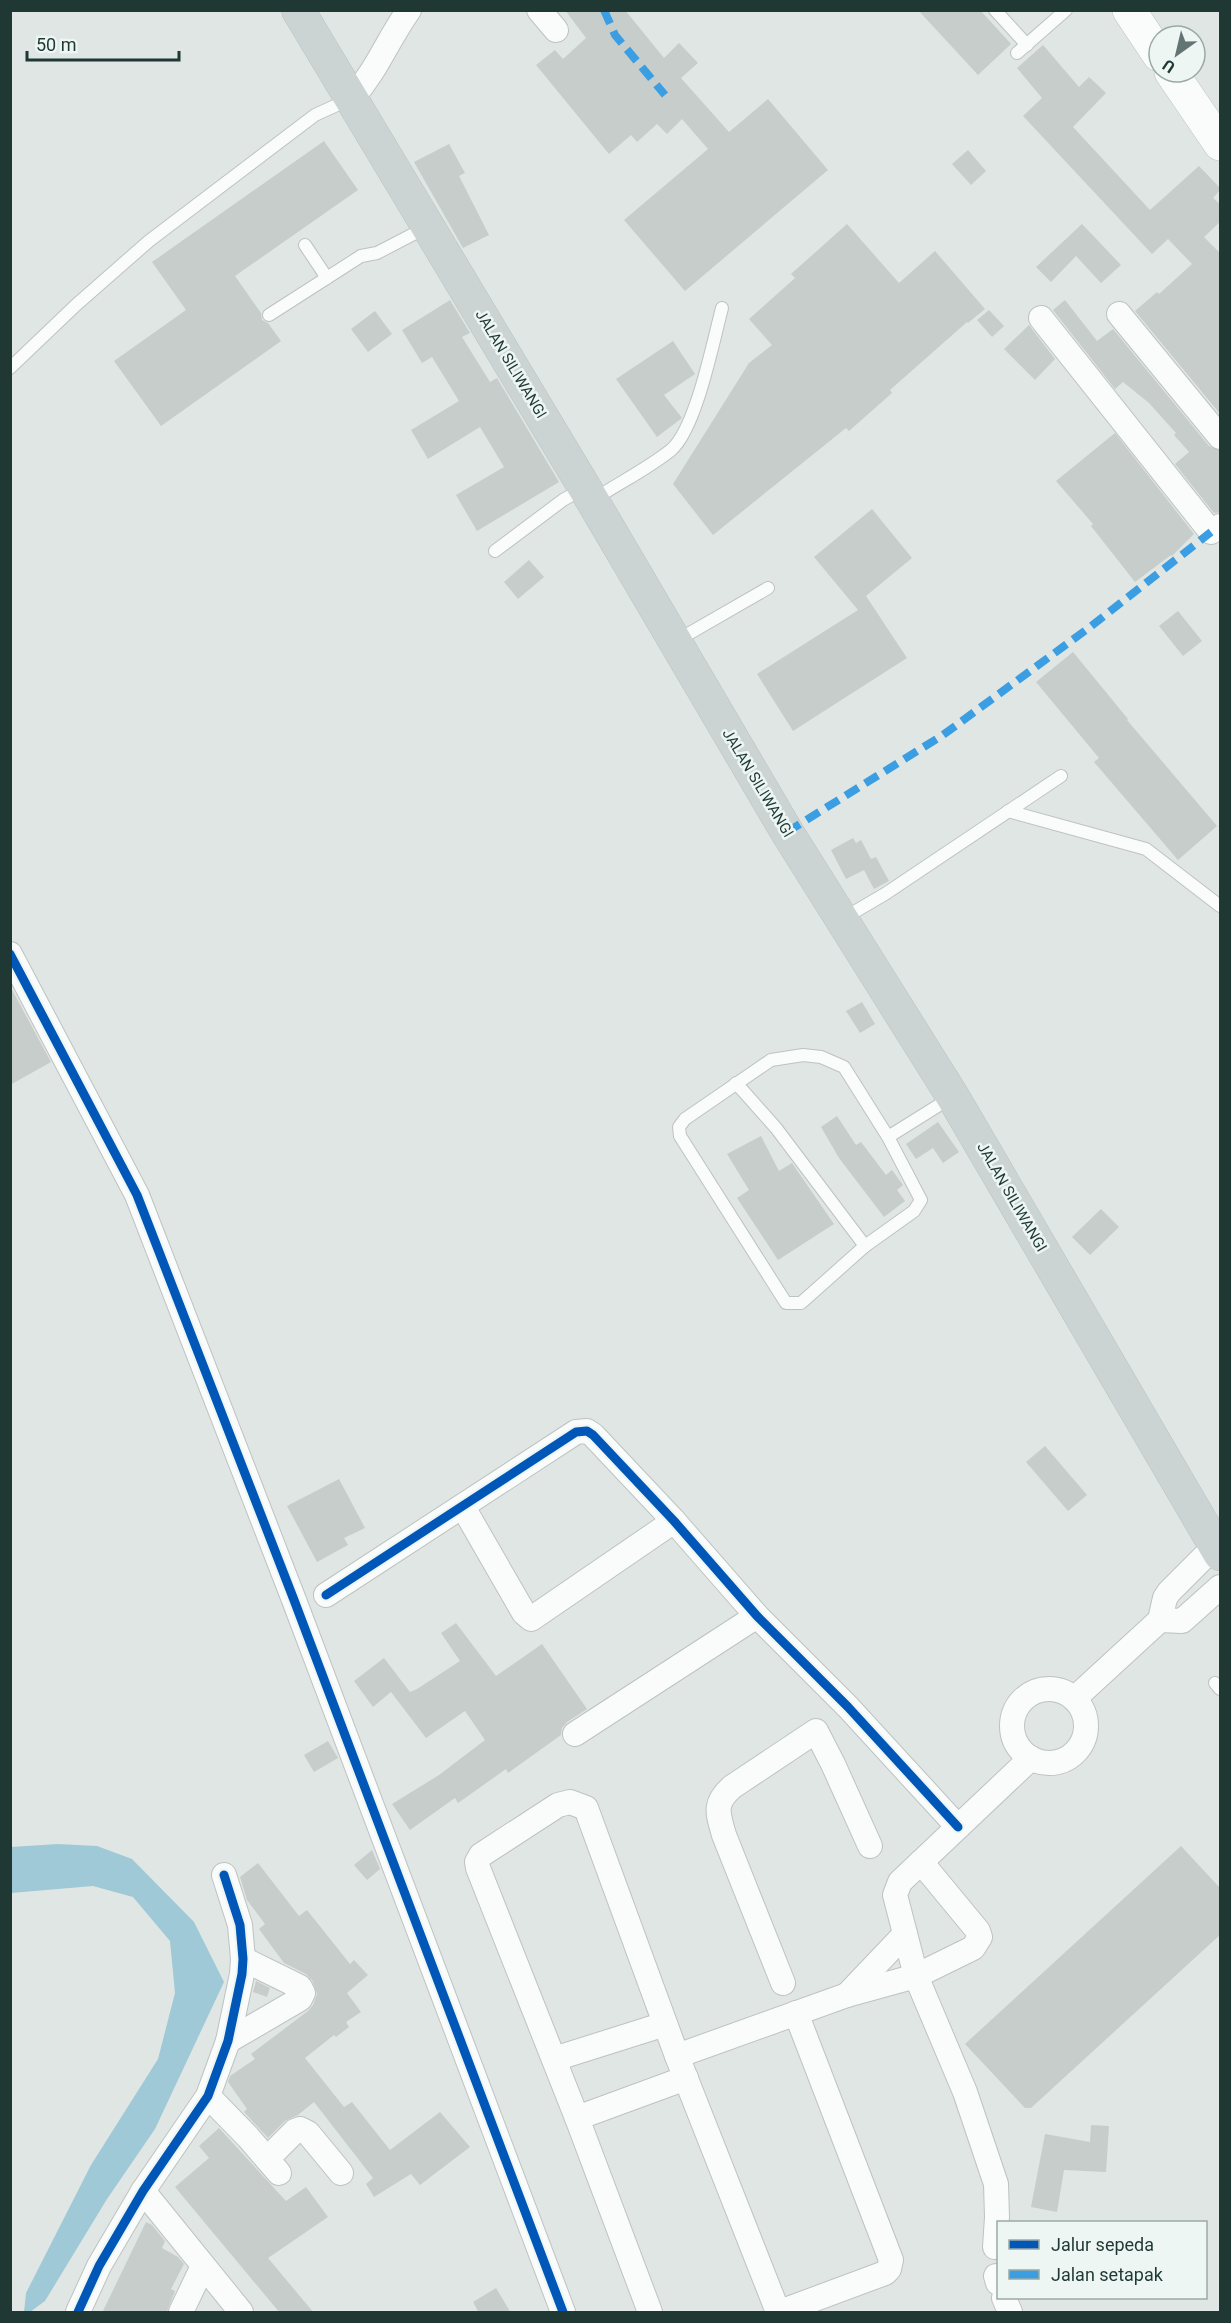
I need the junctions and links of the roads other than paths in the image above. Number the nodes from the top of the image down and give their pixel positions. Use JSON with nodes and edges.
{"nodes":[{"id":1,"x":298,"y":10,"type":"edge"},
{"id":2,"x":409,"y":10,"type":"edge"},
{"id":3,"x":538,"y":10,"type":"edge"},
{"id":4,"x":995,"y":10,"type":"edge"},
{"id":5,"x":1066,"y":10,"type":"edge"},
{"id":6,"x":1129,"y":10,"type":"edge"},
{"id":7,"x":556,"y":30,"type":"dead end"},
{"id":8,"x":1147,"y":37,"type":"edge"},
{"id":9,"x":1179,"y":84,"type":"edge"},
{"id":10,"x":352,"y":98,"type":"junction"},
{"id":11,"x":1221,"y":144,"type":"edge"},
{"id":12,"x":428,"y":226,"type":"junction"},
{"id":13,"x":305,"y":245,"type":"dead end"},
{"id":14,"x":327,"y":278,"type":"junction"},
{"id":15,"x":722,"y":308,"type":"dead end"},
{"id":16,"x":1119,"y":314,"type":"dead end"},
{"id":17,"x":269,"y":315,"type":"dead end"},
{"id":18,"x":1041,"y":318,"type":"dead end"},
{"id":19,"x":10,"y":368,"type":"edge"},
{"id":20,"x":1221,"y":437,"type":"edge"},
{"id":21,"x":589,"y":494,"type":"junction"},
{"id":22,"x":1221,"y":526,"type":"edge"},
{"id":23,"x":495,"y":551,"type":"dead end"},
{"id":24,"x":768,"y":588,"type":"dead end"},
{"id":25,"x":675,"y":642,"type":"junction"},
{"id":26,"x":1061,"y":776,"type":"dead end"},
{"id":27,"x":1008,"y":811,"type":"junction"},
{"id":28,"x":1221,"y":906,"type":"edge"},
{"id":29,"x":843,"y":919,"type":"junction"},
{"id":30,"x":10,"y":954,"type":"edge"},
{"id":31,"x":736,"y":1083,"type":"junction"},
{"id":32,"x":953,"y":1097,"type":"junction"},
{"id":33,"x":888,"y":1137,"type":"junction"},
{"id":34,"x":865,"y":1246,"type":"junction"},
{"id":35,"x":463,"y":1507,"type":"junction"},
{"id":36,"x":674,"y":1521,"type":"junction"},
{"id":37,"x":1218,"y":1550,"type":"edge"},
{"id":38,"x":1221,"y":1587,"type":"edge"},
{"id":39,"x":326,"y":1595,"type":"dead end"},
{"id":40,"x":757,"y":1616,"type":"junction"},
{"id":41,"x":1160,"y":1620,"type":"junction"},
{"id":42,"x":1074,"y":1698,"type":"junction"},
{"id":43,"x":848,"y":1707,"type":"junction"},
{"id":44,"x":816,"y":1731,"type":"junction"},
{"id":45,"x":575,"y":1734,"type":"dead end"},
{"id":46,"x":1031,"y":1758,"type":"junction"},
{"id":47,"x":958,"y":1827,"type":"junction"},
{"id":48,"x":870,"y":1846,"type":"dead end"},
{"id":49,"x":921,"y":1862,"type":"junction"},
{"id":50,"x":224,"y":1875,"type":"dead end"},
{"id":51,"x":905,"y":1934,"type":"junction"},
{"id":52,"x":243,"y":1959,"type":"junction"},
{"id":53,"x":916,"y":1976,"type":"junction"},
{"id":54,"x":783,"y":1983,"type":"dead end"},
{"id":55,"x":847,"y":1995,"type":"junction"},
{"id":56,"x":796,"y":2013,"type":"junction"},
{"id":57,"x":665,"y":2024,"type":"junction"},
{"id":58,"x":228,"y":2041,"type":"junction"},
{"id":59,"x":554,"y":2059,"type":"junction"},
{"id":60,"x":681,"y":2067,"type":"junction"},
{"id":61,"x":208,"y":2096,"type":"junction"},
{"id":62,"x":577,"y":2118,"type":"junction"},
{"id":63,"x":341,"y":2174,"type":"dead end"},
{"id":64,"x":143,"y":2191,"type":"junction"},
{"id":65,"x":994,"y":2247,"type":"dead end"},
{"id":66,"x":203,"y":2266,"type":"junction"},
{"id":67,"x":78,"y":2313,"type":"edge"},
{"id":68,"x":181,"y":2313,"type":"edge"},
{"id":69,"x":242,"y":2313,"type":"edge"},
{"id":70,"x":563,"y":2313,"type":"edge"},
{"id":71,"x":650,"y":2313,"type":"edge"},
{"id":72,"x":779,"y":2313,"type":"edge"}],
"edges":[{"from":1,"to":10,"type":"main road","name":"JALAN SILIWANGI"},
{"from":2,"to":10,"type":"street"},
{"from":3,"to":7,"type":"street"},
{"from":4,"to":5,"type":"lane"},
{"from":6,"to":8,"type":"main road"},
{"from":9,"to":11,"type":"main road"},
{"from":10,"to":12,"type":"main road","name":"JALAN SILIWANGI"},
{"from":10,"to":19,"type":"lane"},
{"from":12,"to":14,"type":"lane"},
{"from":12,"to":21,"type":"main road","name":"JALAN SILIWANGI"},
{"from":13,"to":14,"type":"lane"},
{"from":14,"to":17,"type":"lane"},
{"from":15,"to":21,"type":"lane"},
{"from":16,"to":20,"type":"street"},
{"from":18,"to":22,"type":"street"},
{"from":21,"to":23,"type":"lane"},
{"from":21,"to":25,"type":"main road","name":"JALAN SILIWANGI"},
{"from":24,"to":25,"type":"lane"},
{"from":25,"to":29,"type":"main road","name":"JALAN SILIWANGI"},
{"from":26,"to":27,"type":"lane"},
{"from":27,"to":28,"type":"lane"},
{"from":27,"to":29,"type":"lane"},
{"from":29,"to":32,"type":"main road","name":"JALAN SILIWANGI"},
{"from":30,"to":70,"type":"street"},
{"from":31,"to":33,"type":"lane"},
{"from":31,"to":34,"type":"lane"},
{"from":31,"to":34,"type":"lane"},
{"from":32,"to":33,"type":"lane"},
{"from":32,"to":37,"type":"main road","name":"JALAN SILIWANGI"},
{"from":33,"to":34,"type":"lane"},
{"from":35,"to":36,"type":"street"},
{"from":35,"to":36,"type":"street"},
{"from":35,"to":39,"type":"street"},
{"from":36,"to":40,"type":"street"},
{"from":37,"to":41,"type":"street"},
{"from":38,"to":41,"type":"street"},
{"from":40,"to":43,"type":"street"},
{"from":40,"to":45,"type":"street"},
{"from":41,"to":42,"type":"street"},
{"from":42,"to":46,"type":"street"},
{"from":42,"to":46,"type":"street"},
{"from":43,"to":44,"type":"street"},
{"from":43,"to":47,"type":"street"},
{"from":44,"to":48,"type":"street"},
{"from":44,"to":54,"type":"street"},
{"from":46,"to":47,"type":"street"},
{"from":47,"to":49,"type":"street"},
{"from":49,"to":51,"type":"street"},
{"from":49,"to":53,"type":"street"},
{"from":50,"to":52,"type":"street"},
{"from":51,"to":53,"type":"street"},
{"from":51,"to":55,"type":"street"},
{"from":52,"to":58,"type":"street"},
{"from":52,"to":58,"type":"street"},
{"from":53,"to":55,"type":"street"},
{"from":53,"to":65,"type":"street"},
{"from":55,"to":56,"type":"street"},
{"from":56,"to":60,"type":"street"},
{"from":56,"to":72,"type":"street"},
{"from":57,"to":59,"type":"street"},
{"from":57,"to":59,"type":"street"},
{"from":57,"to":60,"type":"street"},
{"from":58,"to":61,"type":"street"},
{"from":59,"to":62,"type":"street"},
{"from":60,"to":62,"type":"street"},
{"from":60,"to":72,"type":"street"},
{"from":61,"to":63,"type":"street"},
{"from":61,"to":64,"type":"street"},
{"from":62,"to":71,"type":"street"},
{"from":64,"to":66,"type":"street"},
{"from":64,"to":67,"type":"street"},
{"from":66,"to":68,"type":"street"},
{"from":66,"to":69,"type":"street"}]}
